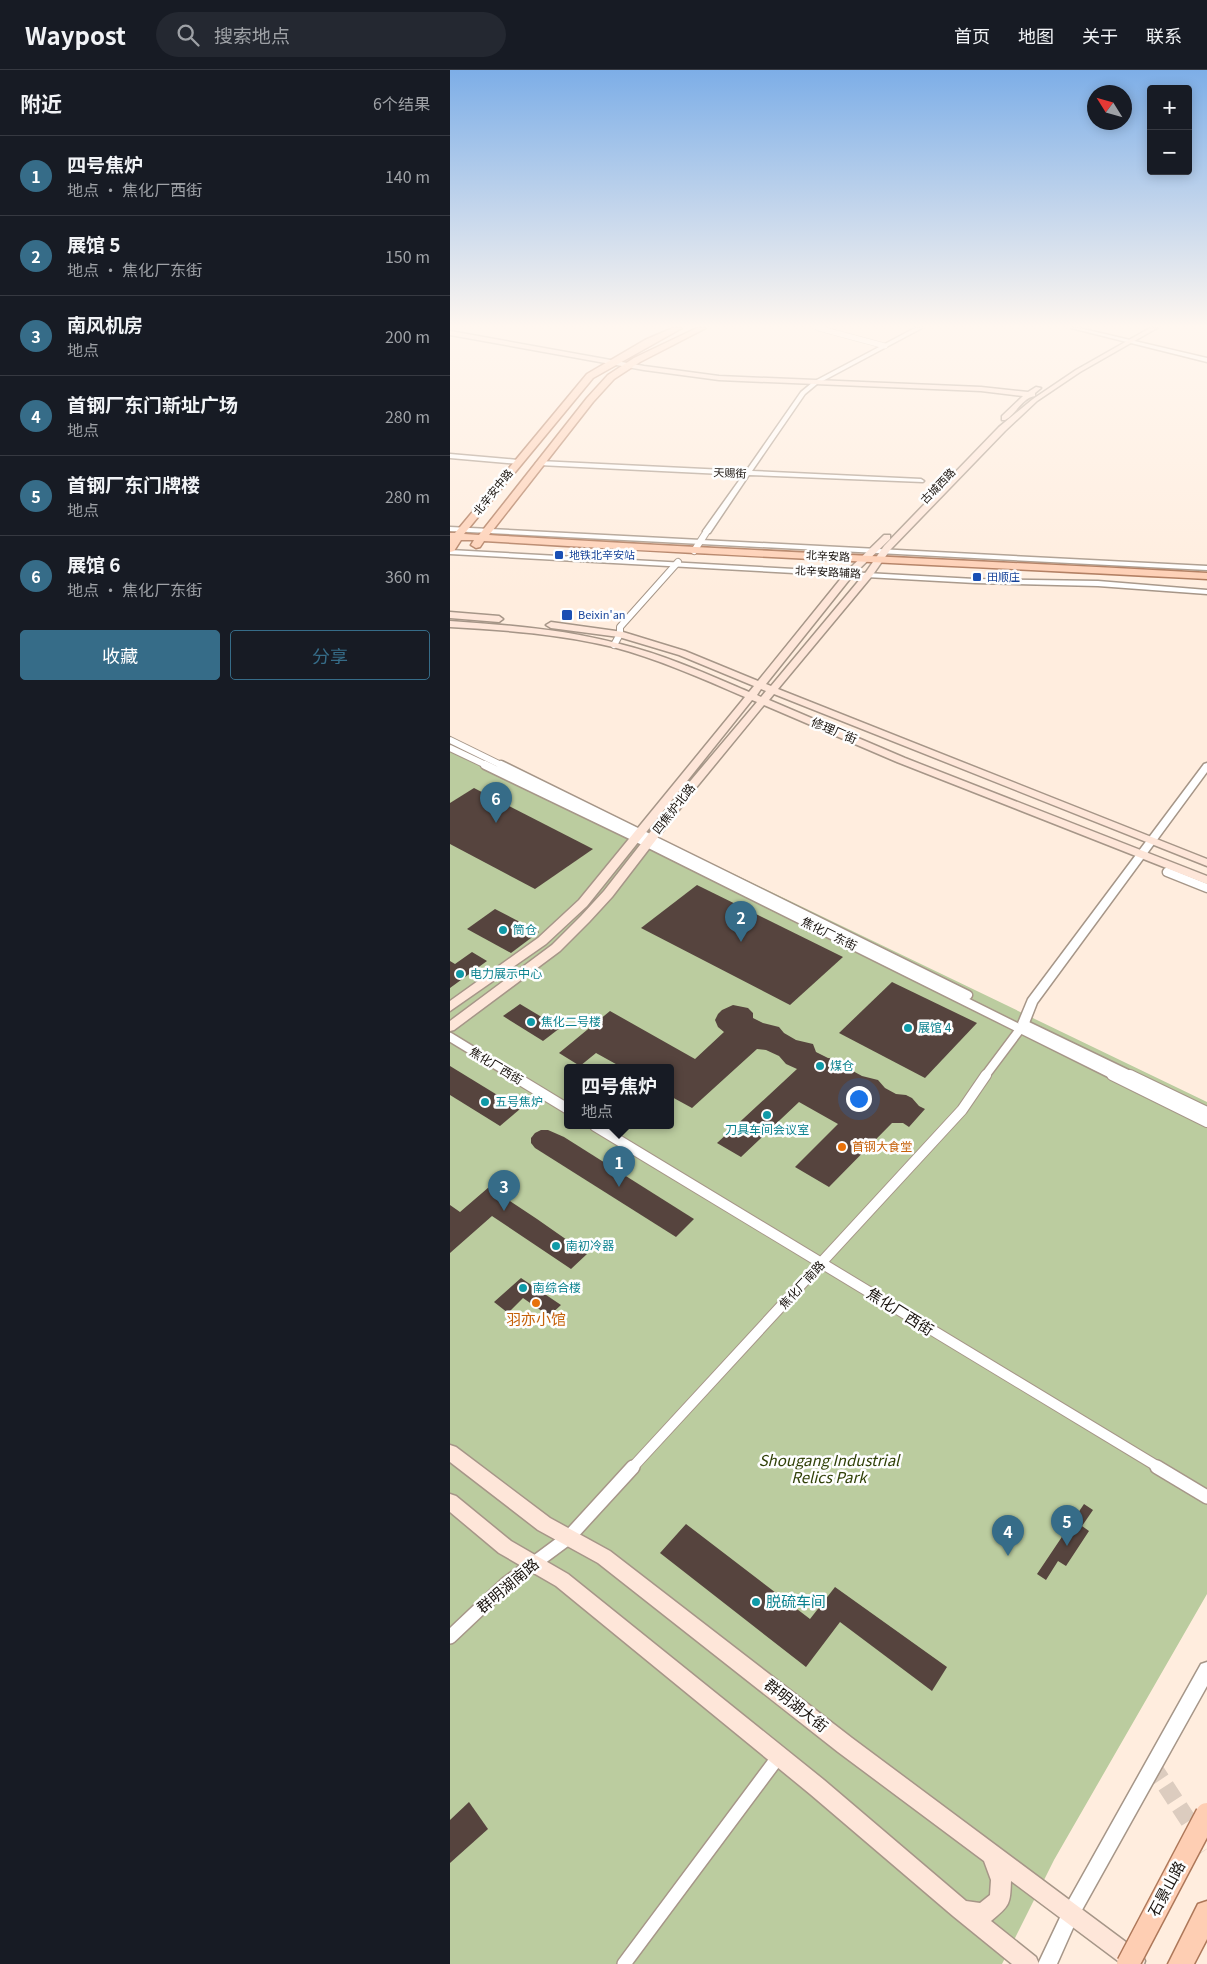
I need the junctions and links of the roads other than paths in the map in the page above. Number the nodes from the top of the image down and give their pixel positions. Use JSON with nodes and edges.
{"nodes":[{"id":1,"x":556,"y":416,"type":"edge"},
{"id":2,"x":577,"y":416,"type":"edge"},
{"id":3,"x":786,"y":416,"type":"edge"},
{"id":4,"x":1013,"y":416,"type":"edge"},
{"id":5,"x":1014,"y":416,"type":"edge"},
{"id":6,"x":450,"y":456,"type":"edge"},
{"id":7,"x":518,"y":462,"type":"junction"},
{"id":8,"x":539,"y":463,"type":"junction"},
{"id":9,"x":745,"y":474,"type":"junction"},
{"id":10,"x":921,"y":480,"type":"dead end"},
{"id":11,"x":450,"y":529,"type":"edge"},
{"id":12,"x":707,"y":531,"type":"joint"},
{"id":13,"x":481,"y":539,"type":"junction"},
{"id":14,"x":700,"y":541,"type":"junction"},
{"id":15,"x":453,"y":542,"type":"edge"},
{"id":16,"x":694,"y":551,"type":"junction"},
{"id":17,"x":636,"y":553,"type":"junction"},
{"id":18,"x":1017,"y":559,"type":"junction"},
{"id":19,"x":874,"y":560,"type":"junction"},
{"id":20,"x":678,"y":562,"type":"junction"},
{"id":21,"x":1060,"y":568,"type":"junction"},
{"id":22,"x":1207,"y":568,"type":"edge"},
{"id":23,"x":853,"y":570,"type":"junction"},
{"id":24,"x":1102,"y":570,"type":"junction"},
{"id":25,"x":1207,"y":576,"type":"edge"},
{"id":26,"x":1207,"y":584,"type":"edge"},
{"id":27,"x":1157,"y":587,"type":"junction"},
{"id":28,"x":1207,"y":592,"type":"edge"},
{"id":29,"x":450,"y":615,"type":"edge"},
{"id":30,"x":450,"y":624,"type":"edge"},
{"id":31,"x":620,"y":634,"type":"junction"},
{"id":32,"x":614,"y":645,"type":"junction"},
{"id":33,"x":759,"y":684,"type":"junction"},
{"id":34,"x":772,"y":689,"type":"junction"},
{"id":35,"x":750,"y":695,"type":"junction"},
{"id":36,"x":763,"y":701,"type":"junction"},
{"id":37,"x":450,"y":740,"type":"edge"},
{"id":38,"x":450,"y":748,"type":"edge"},
{"id":39,"x":1207,"y":766,"type":"edge"},
{"id":40,"x":637,"y":835,"type":"junction"},
{"id":41,"x":650,"y":841,"type":"junction"},
{"id":42,"x":1150,"y":841,"type":"junction"},
{"id":43,"x":1141,"y":853,"type":"junction"},
{"id":44,"x":1207,"y":863,"type":"edge"},
{"id":45,"x":1167,"y":872,"type":"dead end"},
{"id":46,"x":1207,"y":880,"type":"edge"},
{"id":47,"x":1207,"y":888,"type":"edge"},
{"id":48,"x":450,"y":1007,"type":"edge"},
{"id":49,"x":1022,"y":1026,"type":"junction"},
{"id":50,"x":450,"y":1027,"type":"edge"},
{"id":51,"x":450,"y":1037,"type":"edge"},
{"id":52,"x":564,"y":1107,"type":"edge"},
{"id":53,"x":1207,"y":1112,"type":"edge"},
{"id":54,"x":1207,"y":1122,"type":"edge"},
{"id":55,"x":600,"y":1129,"type":"edge"},
{"id":56,"x":822,"y":1264,"type":"junction"},
{"id":57,"x":450,"y":1452,"type":"edge"},
{"id":58,"x":1207,"y":1497,"type":"edge"},
{"id":59,"x":450,"y":1502,"type":"edge"},
{"id":60,"x":568,"y":1538,"type":"junction"},
{"id":61,"x":533,"y":1563,"type":"junction"},
{"id":62,"x":450,"y":1637,"type":"edge"},
{"id":63,"x":1207,"y":1670,"type":"edge"},
{"id":64,"x":779,"y":1756,"type":"junction"},
{"id":65,"x":1207,"y":1814,"type":"edge"},
{"id":66,"x":991,"y":1852,"type":"junction"},
{"id":67,"x":960,"y":1909,"type":"junction"},
{"id":68,"x":1071,"y":1913,"type":"junction"},
{"id":69,"x":1207,"y":1913,"type":"edge"},
{"id":70,"x":624,"y":1964,"type":"edge"},
{"id":71,"x":1029,"y":1964,"type":"edge"},
{"id":72,"x":1047,"y":1964,"type":"edge"},
{"id":73,"x":1128,"y":1964,"type":"edge"},
{"id":74,"x":1140,"y":1964,"type":"edge"},
{"id":75,"x":1181,"y":1964,"type":"edge"}],
"edges":[{"from":1,"to":7,"type":"main road","name":"北辛安中路"},
{"from":2,"to":8,"type":"main road","name":"北辛安中路"},
{"from":3,"to":9,"type":"street"},
{"from":4,"to":19,"type":"main road","name":"古城西路"},
{"from":5,"to":19,"type":"main road","name":"古城西路"},
{"from":6,"to":7,"type":"street"},
{"from":7,"to":15,"type":"main road","name":"北辛安中路"},
{"from":8,"to":9,"type":"street","name":"天赐街"},
{"from":8,"to":13,"type":"main road","name":"北辛安中路"},
{"from":9,"to":10,"type":"street","name":"天赐街"},
{"from":9,"to":12,"type":"street"},
{"from":11,"to":15,"type":"street","name":"北辛安路辅路"},
{"from":12,"to":14,"type":"street"},
{"from":13,"to":14,"type":"street","name":"北辛安路辅路"},
{"from":13,"to":15,"type":"main road","name":"北辛安路"},
{"from":13,"to":15,"type":"street","name":"北辛安路辅路"},
{"from":13,"to":16,"type":"main road","name":"北辛安路"},
{"from":13,"to":17,"type":"main road","name":"北辛安路"},
{"from":14,"to":16,"type":"street"},
{"from":14,"to":19,"type":"street","name":"北辛安路辅路"},
{"from":15,"to":20,"type":"street","name":"北辛安路辅路"},
{"from":16,"to":19,"type":"main road","name":"北辛安路"},
{"from":17,"to":20,"type":"street"},
{"from":17,"to":23,"type":"main road","name":"北辛安路"},
{"from":18,"to":19,"type":"street","name":"北辛安路辅路"},
{"from":18,"to":21,"type":"street"},
{"from":18,"to":24,"type":"street","name":"北辛安路辅路"},
{"from":19,"to":21,"type":"main road","name":"北辛安路"},
{"from":19,"to":23,"type":"main road","name":"北辛安路"},
{"from":19,"to":24,"type":"main road","name":"北辛安路"},
{"from":19,"to":27,"type":"street","name":"北辛安路辅路"},
{"from":19,"to":34,"type":"main road","name":"四焦炉北路"},
{"from":20,"to":23,"type":"street","name":"北辛安路辅路"},
{"from":20,"to":31,"type":"street"},
{"from":21,"to":24,"type":"main road","name":"北辛安路"},
{"from":22,"to":24,"type":"street","name":"北辛安路辅路"},
{"from":23,"to":33,"type":"main road","name":"四焦炉北路"},
{"from":24,"to":25,"type":"main road","name":"北辛安路"},
{"from":24,"to":26,"type":"main road","name":"北辛安路"},
{"from":24,"to":27,"type":"street"},
{"from":27,"to":28,"type":"street","name":"北辛安路辅路"},
{"from":29,"to":31,"type":"main road","name":"修理厂街"},
{"from":30,"to":32,"type":"main road","name":"修理厂街"},
{"from":31,"to":32,"type":"street"},
{"from":31,"to":33,"type":"main road","name":"修理厂街"},
{"from":32,"to":35,"type":"main road","name":"修理厂街"},
{"from":33,"to":34,"type":"main road","name":"修理厂街"},
{"from":33,"to":35,"type":"main road","name":"四焦炉北路"},
{"from":34,"to":36,"type":"main road","name":"四焦炉北路"},
{"from":34,"to":42,"type":"main road","name":"修理厂街"},
{"from":35,"to":36,"type":"main road","name":"修理厂街"},
{"from":35,"to":40,"type":"main road","name":"四焦炉北路"},
{"from":36,"to":41,"type":"main road","name":"四焦炉北路"},
{"from":36,"to":43,"type":"main road","name":"修理厂街"},
{"from":37,"to":40,"type":"street","name":"焦化厂东街"},
{"from":38,"to":40,"type":"street","name":"焦化厂东街"},
{"from":39,"to":42,"type":"street"},
{"from":40,"to":41,"type":"street","name":"焦化厂东街"},
{"from":40,"to":48,"type":"main road","name":"四焦炉北路"},
{"from":41,"to":49,"type":"street","name":"焦化厂东街"},
{"from":41,"to":50,"type":"main road","name":"四焦炉北路"},
{"from":42,"to":43,"type":"street"},
{"from":42,"to":44,"type":"main road","name":"修理厂街"},
{"from":43,"to":46,"type":"main road","name":"修理厂街"},
{"from":43,"to":49,"type":"street"},
{"from":45,"to":47,"type":"street"},
{"from":49,"to":53,"type":"street","name":"焦化厂东街"},
{"from":49,"to":54,"type":"street","name":"焦化厂东街"},
{"from":49,"to":56,"type":"street","name":"焦化厂南路"},
{"from":51,"to":52,"type":"street","name":"焦化厂西街"},
{"from":55,"to":56,"type":"street","name":"焦化厂西街"},
{"from":56,"to":58,"type":"street","name":"焦化厂西街"},
{"from":56,"to":60,"type":"street","name":"焦化厂南路"},
{"from":57,"to":60,"type":"main road","name":"群明湖大街"},
{"from":59,"to":61,"type":"main road"},
{"from":60,"to":61,"type":"street","name":"群明湖南路"},
{"from":60,"to":66,"type":"main road","name":"群明湖大街"},
{"from":61,"to":62,"type":"street","name":"群明湖南路"},
{"from":61,"to":64,"type":"main road"},
{"from":63,"to":68,"type":"street"},
{"from":64,"to":67,"type":"main road"},
{"from":64,"to":70,"type":"street"},
{"from":65,"to":73,"type":"main road","name":"石景山路","bridge":true},
{"from":66,"to":67,"type":"main road"},
{"from":66,"to":68,"type":"main road","name":"群明湖大街"},
{"from":67,"to":71,"type":"main road"},
{"from":68,"to":72,"type":"street"},
{"from":68,"to":74,"type":"main road","name":"群明湖大街"},
{"from":69,"to":75,"type":"main road"}]}
